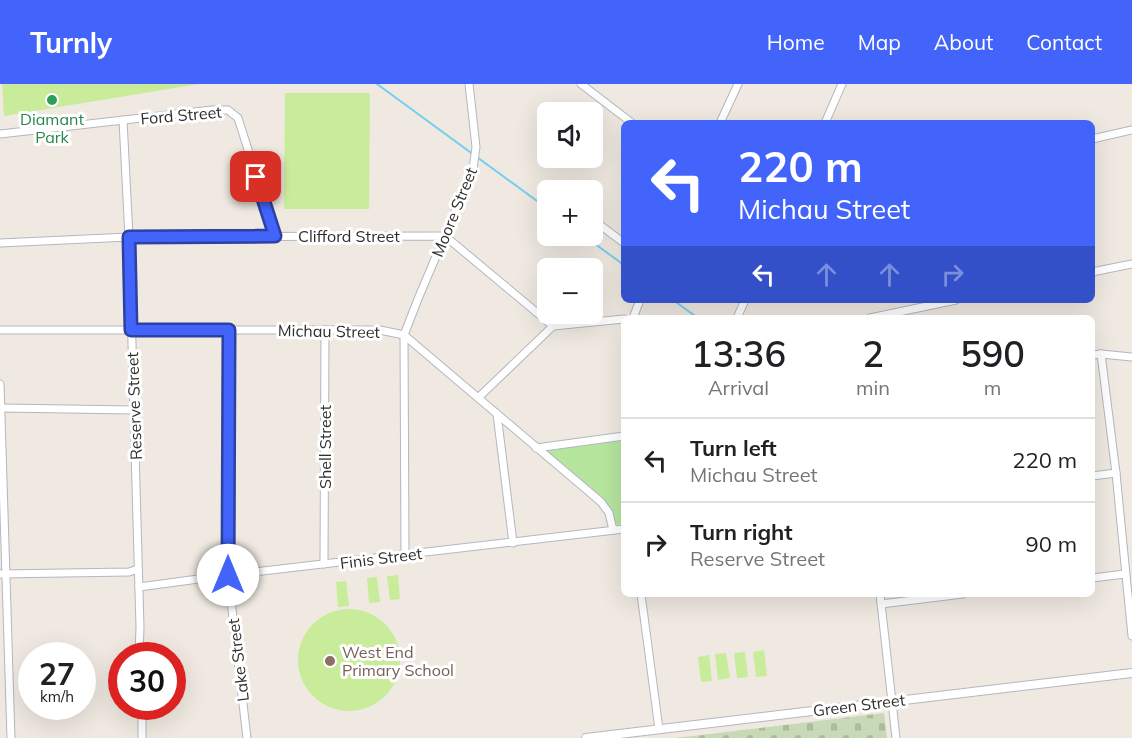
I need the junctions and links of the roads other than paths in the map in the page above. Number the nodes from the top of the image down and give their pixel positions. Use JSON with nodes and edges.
{"nodes":[{"id":1,"x":469,"y":84,"type":"edge"},
{"id":2,"x":581,"y":84,"type":"edge"},
{"id":3,"x":738,"y":84,"type":"edge"},
{"id":4,"x":842,"y":84,"type":"edge"},
{"id":5,"x":123,"y":120,"type":"junction"},
{"id":6,"x":628,"y":120,"type":"edge"},
{"id":7,"x":721,"y":120,"type":"edge"},
{"id":8,"x":826,"y":120,"type":"edge"},
{"id":9,"x":1132,"y":130,"type":"edge"},
{"id":10,"x":0,"y":134,"type":"edge"},
{"id":11,"x":1095,"y":138,"type":"edge"},
{"id":12,"x":603,"y":227,"type":"edge"},
{"id":13,"x":275,"y":236,"type":"junction"},
{"id":14,"x":445,"y":236,"type":"junction"},
{"id":15,"x":129,"y":237,"type":"junction"},
{"id":16,"x":621,"y":241,"type":"edge"},
{"id":17,"x":0,"y":243,"type":"edge"},
{"id":18,"x":1132,"y":264,"type":"edge"},
{"id":19,"x":1095,"y":271,"type":"edge"},
{"id":20,"x":942,"y":303,"type":"edge"},
{"id":21,"x":884,"y":315,"type":"edge"},
{"id":22,"x":621,"y":319,"type":"edge"},
{"id":23,"x":553,"y":326,"type":"junction"},
{"id":24,"x":0,"y":330,"type":"edge"},
{"id":25,"x":131,"y":330,"type":"junction"},
{"id":26,"x":229,"y":330,"type":"junction"},
{"id":27,"x":325,"y":330,"type":"junction"},
{"id":28,"x":404,"y":335,"type":"junction"},
{"id":29,"x":1101,"y":354,"type":"junction"},
{"id":30,"x":1095,"y":355,"type":"edge"},
{"id":31,"x":1132,"y":357,"type":"edge"},
{"id":32,"x":0,"y":384,"type":"edge"},
{"id":33,"x":479,"y":397,"type":"junction"},
{"id":34,"x":1,"y":408,"type":"edge"},
{"id":35,"x":134,"y":410,"type":"junction"},
{"id":36,"x":497,"y":414,"type":"junction"},
{"id":37,"x":621,"y":436,"type":"edge"},
{"id":38,"x":536,"y":448,"type":"junction"},
{"id":39,"x":1116,"y":473,"type":"junction"},
{"id":40,"x":1095,"y":476,"type":"edge"},
{"id":41,"x":621,"y":529,"type":"edge"},
{"id":42,"x":613,"y":530,"type":"junction"},
{"id":43,"x":513,"y":543,"type":"junction"},
{"id":44,"x":405,"y":555,"type":"junction"},
{"id":45,"x":324,"y":564,"type":"junction"},
{"id":46,"x":138,"y":569,"type":"junction"},
{"id":47,"x":3,"y":574,"type":"edge"},
{"id":48,"x":1125,"y":574,"type":"junction"},
{"id":49,"x":228,"y":575,"type":"junction"},
{"id":50,"x":1095,"y":578,"type":"edge"},
{"id":51,"x":139,"y":587,"type":"junction"},
{"id":52,"x":641,"y":597,"type":"edge"},
{"id":53,"x":880,"y":597,"type":"edge"},
{"id":54,"x":938,"y":597,"type":"edge"},
{"id":55,"x":881,"y":604,"type":"junction"},
{"id":56,"x":1132,"y":636,"type":"edge"},
{"id":57,"x":139,"y":642,"type":"edge"},
{"id":58,"x":4,"y":672,"type":"edge"},
{"id":59,"x":1132,"y":673,"type":"edge"},
{"id":60,"x":892,"y":701,"type":"junction"},
{"id":61,"x":142,"y":720,"type":"edge"},
{"id":62,"x":659,"y":729,"type":"junction"},
{"id":63,"x":11,"y":738,"type":"edge"},
{"id":64,"x":142,"y":738,"type":"edge"},
{"id":65,"x":247,"y":738,"type":"edge"},
{"id":66,"x":586,"y":738,"type":"edge"},
{"id":67,"x":896,"y":738,"type":"edge"}],
"edges":[{"from":1,"to":14,"type":"street","name":"Moore Street"},
{"from":2,"to":6,"type":"street"},
{"from":3,"to":7,"type":"street"},
{"from":4,"to":8,"type":"street"},
{"from":5,"to":10,"type":"street","name":"Ford Street"},
{"from":5,"to":13,"type":"street","name":"Ford Street"},
{"from":5,"to":15,"type":"street","name":"Reserve Street"},
{"from":9,"to":11,"type":"street"},
{"from":12,"to":16,"type":"street"},
{"from":13,"to":14,"type":"street","name":"Clifford Street"},
{"from":13,"to":15,"type":"street","name":"Clifford Street"},
{"from":14,"to":23,"type":"street"},
{"from":14,"to":28,"type":"street","name":"Moore Street"},
{"from":15,"to":17,"type":"street","name":"Clifford Street"},
{"from":15,"to":25,"type":"street","name":"Reserve Street"},
{"from":18,"to":19,"type":"street"},
{"from":20,"to":21,"type":"street"},
{"from":22,"to":23,"type":"street"},
{"from":23,"to":33,"type":"street"},
{"from":24,"to":25,"type":"street","name":"Michau Street"},
{"from":25,"to":26,"type":"street","name":"Michau Street"},
{"from":25,"to":35,"type":"street","name":"Reserve Street"},
{"from":26,"to":27,"type":"street","name":"Michau Street"},
{"from":26,"to":49,"type":"street","name":"Lake Street"},
{"from":27,"to":28,"type":"street","name":"Michau Street"},
{"from":27,"to":45,"type":"street","name":"Shell Street"},
{"from":28,"to":33,"type":"street","name":"Michau Street"},
{"from":28,"to":44,"type":"street"},
{"from":29,"to":30,"type":"street"},
{"from":29,"to":31,"type":"street"},
{"from":29,"to":39,"type":"street"},
{"from":32,"to":34,"type":"street"},
{"from":33,"to":36,"type":"street","name":"Michau Street"},
{"from":34,"to":35,"type":"street"},
{"from":34,"to":47,"type":"street"},
{"from":35,"to":46,"type":"street","name":"Reserve Street"},
{"from":36,"to":38,"type":"street","name":"Michau Street"},
{"from":36,"to":43,"type":"street"},
{"from":37,"to":38,"type":"street"},
{"from":38,"to":42,"type":"street","name":"Michau Street"},
{"from":39,"to":40,"type":"street"},
{"from":39,"to":48,"type":"street"},
{"from":41,"to":42,"type":"street","name":"Finis Street"},
{"from":42,"to":43,"type":"street","name":"Finis Street"},
{"from":43,"to":44,"type":"street","name":"Finis Street"},
{"from":44,"to":45,"type":"street","name":"Finis Street"},
{"from":45,"to":49,"type":"street","name":"Finis Street"},
{"from":46,"to":47,"type":"street"},
{"from":46,"to":51,"type":"street","name":"Reserve Street"},
{"from":47,"to":58,"type":"street"},
{"from":48,"to":50,"type":"street"},
{"from":48,"to":56,"type":"street"},
{"from":49,"to":51,"type":"street","name":"Finis Street"},
{"from":49,"to":65,"type":"street","name":"Lake Street"},
{"from":51,"to":57,"type":"street","name":"Reserve Street"},
{"from":52,"to":62,"type":"street"},
{"from":53,"to":55,"type":"street"},
{"from":54,"to":55,"type":"street"},
{"from":55,"to":60,"type":"street"},
{"from":58,"to":63,"type":"street"},
{"from":59,"to":60,"type":"street","name":"Green Street"},
{"from":60,"to":62,"type":"street","name":"Green Street"},
{"from":60,"to":67,"type":"street"},
{"from":61,"to":64,"type":"street"},
{"from":62,"to":66,"type":"street","name":"Green Street"}]}
